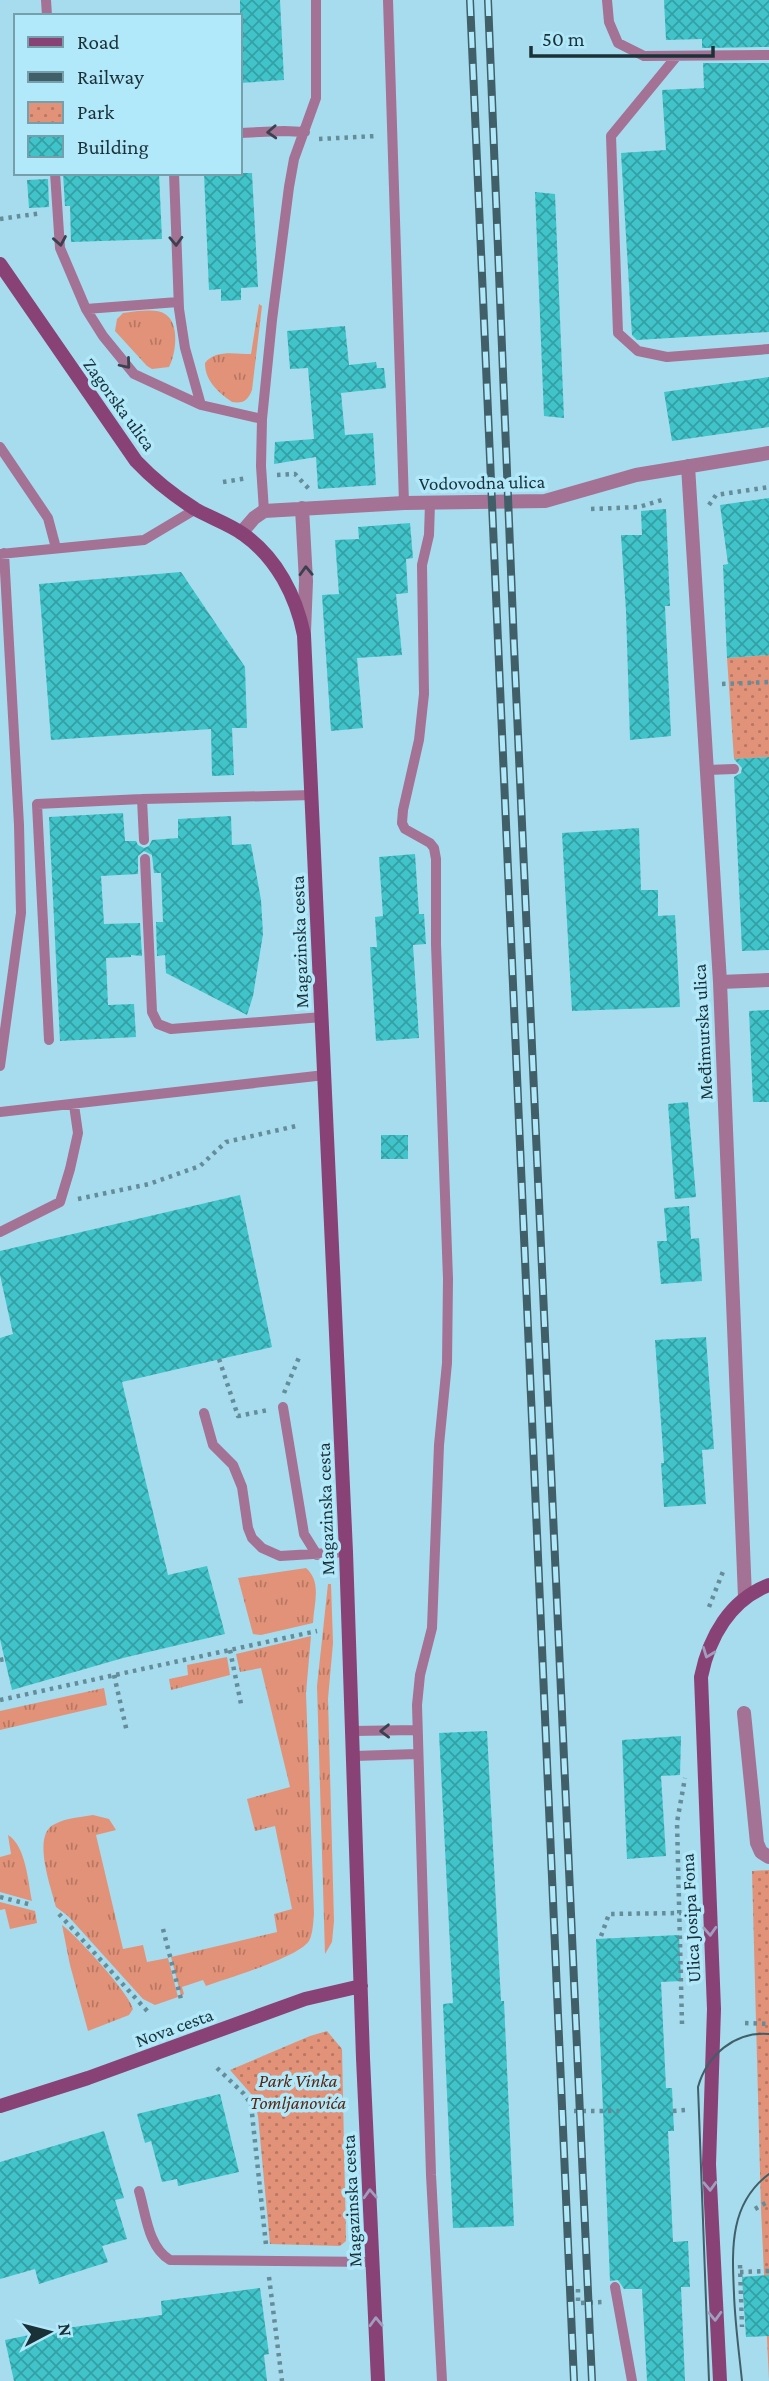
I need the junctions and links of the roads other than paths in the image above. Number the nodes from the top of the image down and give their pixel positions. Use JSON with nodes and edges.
{"nodes":[{"id":1,"x":316,"y":0,"type":"edge"},
{"id":2,"x":388,"y":0,"type":"edge"},
{"id":3,"x":607,"y":0,"type":"edge"},
{"id":4,"x":769,"y":55,"type":"edge"},
{"id":5,"x":676,"y":57,"type":"junction"},
{"id":6,"x":305,"y":132,"type":"junction"},
{"id":7,"x":242,"y":134,"type":"edge"},
{"id":8,"x":55,"y":175,"type":"edge"},
{"id":9,"x":174,"y":175,"type":"edge"},
{"id":10,"x":0,"y":264,"type":"edge"},
{"id":11,"x":178,"y":302,"type":"junction"},
{"id":12,"x":86,"y":309,"type":"junction"},
{"id":13,"x":769,"y":349,"type":"edge"},
{"id":14,"x":201,"y":405,"type":"junction"},
{"id":15,"x":262,"y":419,"type":"junction"},
{"id":16,"x":0,"y":447,"type":"edge"},
{"id":17,"x":769,"y":453,"type":"edge"},
{"id":18,"x":688,"y":466,"type":"junction"},
{"id":19,"x":404,"y":503,"type":"junction"},
{"id":20,"x":430,"y":503,"type":"junction"},
{"id":21,"x":302,"y":508,"type":"junction"},
{"id":22,"x":196,"y":509,"type":"junction"},
{"id":23,"x":264,"y":511,"type":"junction"},
{"id":24,"x":241,"y":533,"type":"junction"},
{"id":25,"x":55,"y":548,"type":"junction"},
{"id":26,"x":2,"y":554,"type":"edge"},
{"id":27,"x":304,"y":635,"type":"junction"},
{"id":28,"x":734,"y":768,"type":"dead end"},
{"id":29,"x":707,"y":770,"type":"junction"},
{"id":30,"x":313,"y":795,"type":"junction"},
{"id":31,"x":142,"y":799,"type":"junction"},
{"id":32,"x":144,"y":840,"type":"dead end"},
{"id":33,"x":145,"y":859,"type":"dead end"},
{"id":34,"x":769,"y":980,"type":"edge"},
{"id":35,"x":720,"y":982,"type":"junction"},
{"id":36,"x":322,"y":1017,"type":"junction"},
{"id":37,"x":49,"y":1040,"type":"dead end"},
{"id":38,"x":0,"y":1066,"type":"edge"},
{"id":39,"x":325,"y":1075,"type":"junction"},
{"id":40,"x":74,"y":1104,"type":"junction"},
{"id":41,"x":0,"y":1112,"type":"edge"},
{"id":42,"x":0,"y":1232,"type":"edge"},
{"id":43,"x":282,"y":1403,"type":"road end"},
{"id":44,"x":204,"y":1413,"type":"dead end"},
{"id":45,"x":346,"y":1552,"type":"junction"},
{"id":46,"x":317,"y":1555,"type":"junction"},
{"id":47,"x":769,"y":1585,"type":"edge"},
{"id":48,"x":745,"y":1597,"type":"junction"},
{"id":49,"x":744,"y":1713,"type":"dead end"},
{"id":50,"x":417,"y":1730,"type":"junction"},
{"id":51,"x":353,"y":1731,"type":"junction"},
{"id":52,"x":417,"y":1754,"type":"junction"},
{"id":53,"x":354,"y":1756,"type":"junction"},
{"id":54,"x":769,"y":1857,"type":"edge"},
{"id":55,"x":361,"y":1986,"type":"junction"},
{"id":56,"x":0,"y":2106,"type":"edge"},
{"id":57,"x":139,"y":2191,"type":"dead end"},
{"id":58,"x":373,"y":2262,"type":"junction"},
{"id":59,"x":615,"y":2287,"type":"dead end"},
{"id":60,"x":378,"y":2381,"type":"edge"},
{"id":61,"x":442,"y":2381,"type":"edge"},
{"id":62,"x":632,"y":2381,"type":"edge"},
{"id":63,"x":720,"y":2381,"type":"edge"}],
"edges":[{"from":1,"to":6,"type":"lane"},
{"from":2,"to":19,"type":"lane"},
{"from":3,"to":5,"type":"lane"},
{"from":4,"to":5,"type":"lane"},
{"from":5,"to":13,"type":"lane"},
{"from":6,"to":7,"type":"lane","one_way":true},
{"from":6,"to":15,"type":"lane"},
{"from":8,"to":12,"type":"lane","one_way":true},
{"from":9,"to":11,"type":"lane","one_way":true},
{"from":10,"to":22,"type":"street","name":"Zagorska ulica"},
{"from":11,"to":12,"type":"lane"},
{"from":11,"to":14,"type":"lane"},
{"from":12,"to":14,"type":"lane","one_way":true},
{"from":14,"to":15,"type":"lane"},
{"from":15,"to":23,"type":"lane"},
{"from":16,"to":25,"type":"lane"},
{"from":17,"to":18,"type":"street","name":"Vodovodna ulica"},
{"from":18,"to":20,"type":"street","name":"Vodovodna ulica"},
{"from":18,"to":29,"type":"street","name":"Međimurska ulica"},
{"from":19,"to":20,"type":"street","name":"Vodovodna ulica"},
{"from":19,"to":21,"type":"street","name":"Vodovodna ulica"},
{"from":20,"to":50,"type":"lane"},
{"from":21,"to":23,"type":"street","name":"Vodovodna ulica"},
{"from":27,"to":21,"type":"street","name":"Magazinska cesta","one_way":true},
{"from":22,"to":24,"type":"street","name":"Zagorska ulica"},
{"from":22,"to":25,"type":"lane"},
{"from":23,"to":24,"type":"street"},
{"from":24,"to":27,"type":"street","name":"Magazinska cesta"},
{"from":25,"to":26,"type":"lane"},
{"from":26,"to":38,"type":"lane"},
{"from":27,"to":30,"type":"street","name":"Magazinska cesta"},
{"from":28,"to":29,"type":"lane"},
{"from":29,"to":35,"type":"street","name":"Međimurska ulica"},
{"from":30,"to":31,"type":"lane"},
{"from":30,"to":36,"type":"street","name":"Magazinska cesta"},
{"from":31,"to":32,"type":"lane"},
{"from":31,"to":37,"type":"lane"},
{"from":33,"to":36,"type":"lane"},
{"from":34,"to":35,"type":"street"},
{"from":35,"to":48,"type":"street","name":"Međimurska ulica"},
{"from":36,"to":39,"type":"street","name":"Magazinska cesta"},
{"from":39,"to":40,"type":"lane"},
{"from":39,"to":45,"type":"street","name":"Magazinska cesta"},
{"from":40,"to":41,"type":"lane"},
{"from":40,"to":42,"type":"lane"},
{"from":43,"to":46,"type":"lane"},
{"from":44,"to":46,"type":"lane"},
{"from":45,"to":46,"type":"lane"},
{"from":45,"to":51,"type":"street","name":"Magazinska cesta"},
{"from":47,"to":48,"type":"street"},
{"from":48,"to":63,"type":"street","name":"Ulica Josipa Fona","one_way":true},
{"from":49,"to":54,"type":"street"},
{"from":50,"to":51,"type":"lane","one_way":true},
{"from":50,"to":52,"type":"lane"},
{"from":51,"to":53,"type":"street","name":"Magazinska cesta"},
{"from":52,"to":53,"type":"lane"},
{"from":52,"to":61,"type":"lane"},
{"from":53,"to":55,"type":"street","name":"Magazinska cesta"},
{"from":55,"to":56,"type":"street","name":"Nova cesta"},
{"from":58,"to":55,"type":"street","name":"Magazinska cesta","one_way":true},
{"from":57,"to":58,"type":"lane"},
{"from":60,"to":58,"type":"street","name":"Magazinska cesta","one_way":true},
{"from":59,"to":62,"type":"lane"}]}
